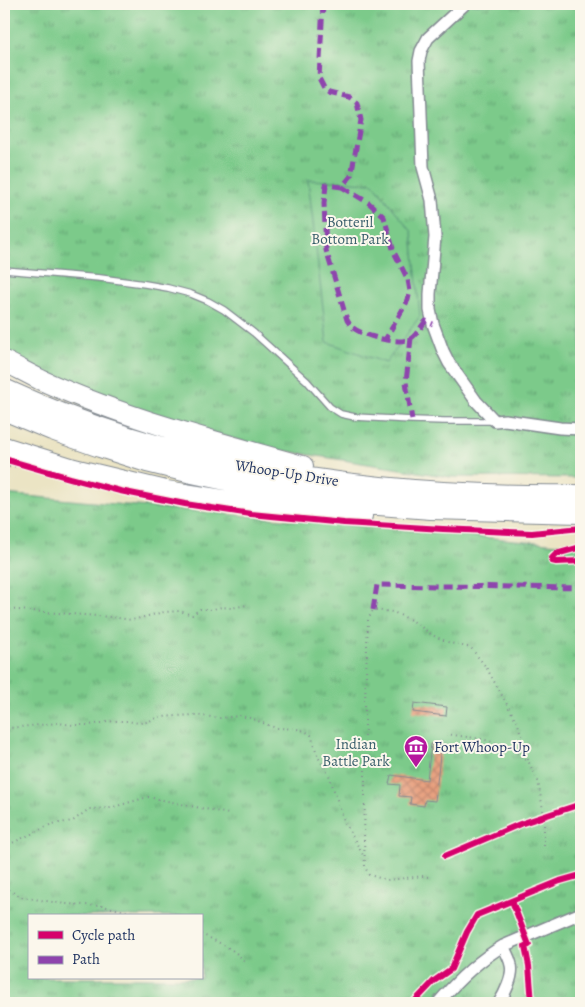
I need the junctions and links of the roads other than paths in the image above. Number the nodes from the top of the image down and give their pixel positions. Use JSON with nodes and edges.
{"nodes":[{"id":1,"x":465,"y":4,"type":"edge"},
{"id":2,"x":4,"y":270,"type":"edge"},
{"id":3,"x":4,"y":361,"type":"edge"},
{"id":4,"x":4,"y":389,"type":"edge"},
{"id":5,"x":4,"y":410,"type":"edge"},
{"id":6,"x":495,"y":421,"type":"junction"},
{"id":7,"x":581,"y":429,"type":"edge"},
{"id":8,"x":7,"y":454,"type":"edge"},
{"id":9,"x":378,"y":486,"type":"junction"},
{"id":10,"x":581,"y":495,"type":"edge"},
{"id":11,"x":581,"y":513,"type":"edge"},
{"id":12,"x":581,"y":519,"type":"edge"},
{"id":13,"x":581,"y":913,"type":"edge"},
{"id":14,"x":504,"y":946,"type":"junction"},
{"id":15,"x":438,"y":1003,"type":"edge"},
{"id":16,"x":498,"y":1003,"type":"edge"}],
"edges":[{"from":1,"to":6,"type":"street"},
{"from":2,"to":6,"type":"lane"},
{"from":3,"to":9,"type":"highway"},
{"from":4,"to":9,"type":"highway","name":"Whoop-Up Drive"},
{"from":5,"to":11,"type":"highway","name":"Whoop-Up Drive"},
{"from":6,"to":7,"type":"street"},
{"from":8,"to":12,"type":"highway"},
{"from":9,"to":10,"type":"highway","name":"Whoop-Up Drive"},
{"from":13,"to":14,"type":"street"},
{"from":14,"to":15,"type":"street"},
{"from":14,"to":16,"type":"street"}]}
